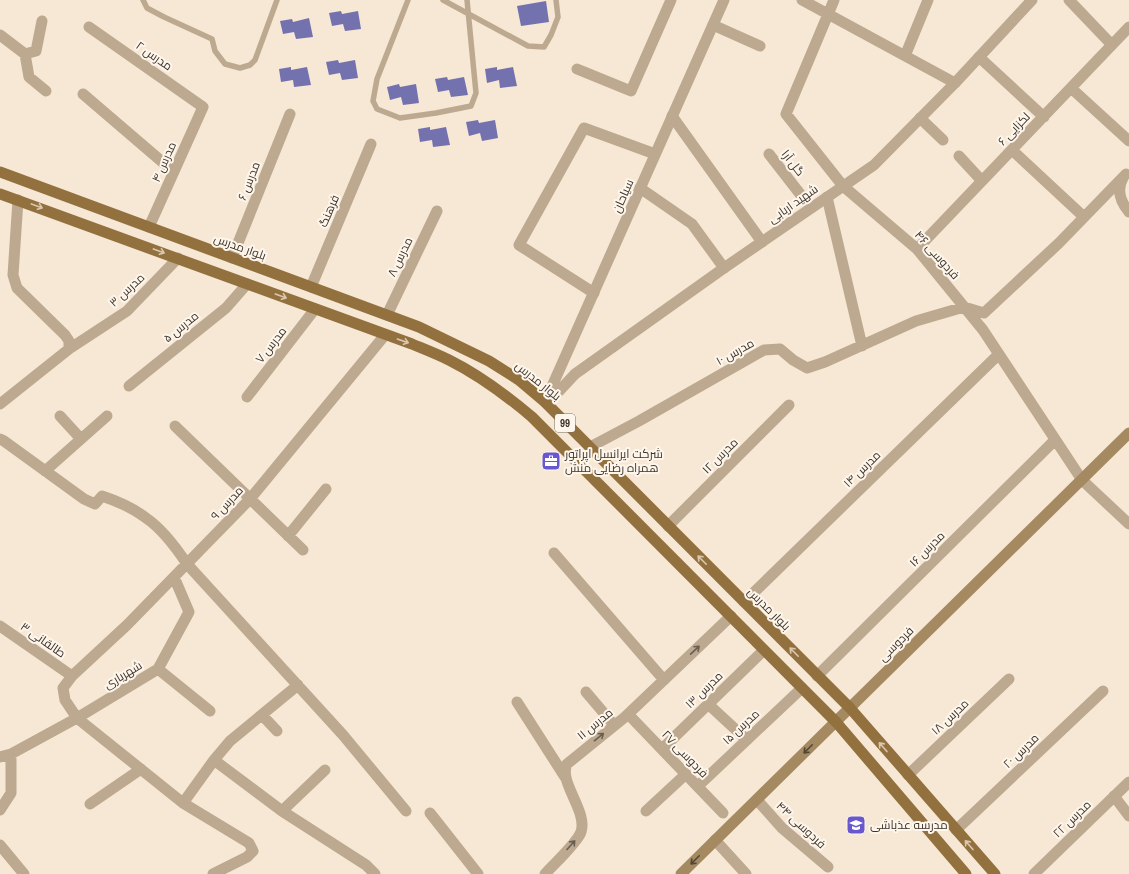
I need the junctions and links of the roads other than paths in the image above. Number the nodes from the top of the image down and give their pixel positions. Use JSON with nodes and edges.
{"nodes":[{"id":1,"x":143,"y":0,"type":"edge"},
{"id":2,"x":277,"y":0,"type":"edge"},
{"id":3,"x":408,"y":0,"type":"edge"},
{"id":4,"x":443,"y":0,"type":"edge"},
{"id":5,"x":467,"y":0,"type":"edge"},
{"id":6,"x":556,"y":0,"type":"edge"},
{"id":7,"x":671,"y":0,"type":"edge"},
{"id":8,"x":724,"y":0,"type":"edge"},
{"id":9,"x":802,"y":0,"type":"edge"},
{"id":10,"x":834,"y":0,"type":"edge"},
{"id":11,"x":928,"y":0,"type":"edge"},
{"id":12,"x":1032,"y":0,"type":"edge"},
{"id":13,"x":1068,"y":0,"type":"edge"},
{"id":14,"x":469,"y":14,"type":"junction"},
{"id":15,"x":827,"y":14,"type":"junction"},
{"id":16,"x":42,"y":21,"type":"dead end"},
{"id":17,"x":713,"y":25,"type":"junction"},
{"id":18,"x":89,"y":27,"type":"dead end"},
{"id":19,"x":1129,"y":27,"type":"edge"},
{"id":20,"x":0,"y":35,"type":"edge"},
{"id":21,"x":1112,"y":45,"type":"junction"},
{"id":22,"x":760,"y":46,"type":"dead end"},
{"id":23,"x":26,"y":54,"type":"junction"},
{"id":24,"x":905,"y":56,"type":"junction"},
{"id":25,"x":979,"y":57,"type":"junction"},
{"id":26,"x":577,"y":68,"type":"dead end"},
{"id":27,"x":954,"y":83,"type":"junction"},
{"id":28,"x":1071,"y":88,"type":"junction"},
{"id":29,"x":46,"y":91,"type":"dead end"},
{"id":30,"x":83,"y":94,"type":"dead end"},
{"id":31,"x":203,"y":107,"type":"joint"},
{"id":32,"x":290,"y":114,"type":"dead end"},
{"id":33,"x":672,"y":116,"type":"junction"},
{"id":34,"x":1044,"y":116,"type":"junction"},
{"id":35,"x":920,"y":118,"type":"junction"},
{"id":36,"x":943,"y":140,"type":"dead end"},
{"id":37,"x":1129,"y":142,"type":"edge"},
{"id":38,"x":371,"y":144,"type":"dead end"},
{"id":39,"x":1012,"y":150,"type":"junction"},
{"id":40,"x":656,"y":154,"type":"junction"},
{"id":41,"x":769,"y":154,"type":"dead end"},
{"id":42,"x":959,"y":156,"type":"dead end"},
{"id":43,"x":0,"y":172,"type":"edge"},
{"id":44,"x":174,"y":172,"type":"junction"},
{"id":45,"x":1127,"y":172,"type":"edge"},
{"id":46,"x":982,"y":181,"type":"junction"},
{"id":47,"x":843,"y":186,"type":"junction"},
{"id":48,"x":640,"y":188,"type":"junction"},
{"id":49,"x":0,"y":194,"type":"edge"},
{"id":50,"x":827,"y":197,"type":"junction"},
{"id":51,"x":18,"y":200,"type":"junction"},
{"id":52,"x":77,"y":201,"type":"junction"},
{"id":53,"x":811,"y":208,"type":"junction"},
{"id":54,"x":437,"y":211,"type":"dead end"},
{"id":55,"x":1129,"y":212,"type":"edge"},
{"id":56,"x":1084,"y":217,"type":"junction"},
{"id":57,"x":70,"y":218,"type":"junction"},
{"id":58,"x":149,"y":227,"type":"junction"},
{"id":59,"x":762,"y":242,"type":"junction"},
{"id":60,"x":917,"y":249,"type":"junction"},
{"id":61,"x":178,"y":258,"type":"junction"},
{"id":62,"x":232,"y":258,"type":"junction"},
{"id":63,"x":724,"y":268,"type":"junction"},
{"id":64,"x":246,"y":284,"type":"junction"},
{"id":65,"x":311,"y":287,"type":"junction"},
{"id":66,"x":594,"y":293,"type":"junction"},
{"id":67,"x":964,"y":307,"type":"junction"},
{"id":68,"x":316,"y":309,"type":"junction"},
{"id":69,"x":387,"y":315,"type":"junction"},
{"id":70,"x":385,"y":335,"type":"junction"},
{"id":71,"x":862,"y":346,"type":"junction"},
{"id":72,"x":69,"y":349,"type":"junction"},
{"id":73,"x":999,"y":354,"type":"junction"},
{"id":74,"x":558,"y":374,"type":"junction"},
{"id":75,"x":568,"y":382,"type":"junction"},
{"id":76,"x":129,"y":386,"type":"dead end"},
{"id":77,"x":246,"y":397,"type":"dead end"},
{"id":78,"x":546,"y":403,"type":"junction"},
{"id":79,"x":0,"y":404,"type":"edge"},
{"id":80,"x":789,"y":405,"type":"dead end"},
{"id":81,"x":60,"y":416,"type":"dead end"},
{"id":82,"x":107,"y":416,"type":"dead end"},
{"id":83,"x":175,"y":426,"type":"dead end"},
{"id":84,"x":1129,"y":433,"type":"edge"},
{"id":85,"x":0,"y":439,"type":"edge"},
{"id":86,"x":81,"y":440,"type":"junction"},
{"id":87,"x":1055,"y":440,"type":"junction"},
{"id":88,"x":590,"y":447,"type":"junction"},
{"id":89,"x":45,"y":471,"type":"junction"},
{"id":90,"x":1082,"y":480,"type":"junction"},
{"id":91,"x":326,"y":489,"type":"dead end"},
{"id":92,"x":250,"y":499,"type":"junction"},
{"id":93,"x":1129,"y":524,"type":"edge"},
{"id":94,"x":668,"y":526,"type":"junction"},
{"id":95,"x":288,"y":536,"type":"junction"},
{"id":96,"x":303,"y":550,"type":"dead end"},
{"id":97,"x":554,"y":553,"type":"dead end"},
{"id":98,"x":187,"y":564,"type":"junction"},
{"id":99,"x":174,"y":577,"type":"junction"},
{"id":100,"x":744,"y":602,"type":"junction"},
{"id":101,"x":731,"y":616,"type":"junction"},
{"id":102,"x":0,"y":626,"type":"edge"},
{"id":103,"x":764,"y":650,"type":"junction"},
{"id":104,"x":158,"y":669,"type":"junction"},
{"id":105,"x":72,"y":676,"type":"junction"},
{"id":106,"x":817,"y":676,"type":"junction"},
{"id":107,"x":1009,"y":679,"type":"dead end"},
{"id":108,"x":664,"y":680,"type":"junction"},
{"id":109,"x":298,"y":685,"type":"junction"},
{"id":110,"x":802,"y":688,"type":"junction"},
{"id":111,"x":1103,"y":691,"type":"dead end"},
{"id":112,"x":586,"y":692,"type":"dead end"},
{"id":113,"x":517,"y":702,"type":"dead end"},
{"id":114,"x":708,"y":704,"type":"junction"},
{"id":115,"x":850,"y":708,"type":"junction"},
{"id":116,"x":210,"y":711,"type":"dead end"},
{"id":117,"x":628,"y":714,"type":"junction"},
{"id":118,"x":262,"y":715,"type":"junction"},
{"id":119,"x":77,"y":718,"type":"junction"},
{"id":120,"x":836,"y":722,"type":"junction"},
{"id":121,"x":614,"y":725,"type":"junction"},
{"id":122,"x":277,"y":731,"type":"dead end"},
{"id":123,"x":747,"y":740,"type":"junction"},
{"id":124,"x":662,"y":749,"type":"junction"},
{"id":125,"x":5,"y":755,"type":"edge"},
{"id":126,"x":214,"y":760,"type":"junction"},
{"id":127,"x":141,"y":769,"type":"junction"},
{"id":128,"x":325,"y":770,"type":"dead end"},
{"id":129,"x":686,"y":774,"type":"junction"},
{"id":130,"x":908,"y":775,"type":"junction"},
{"id":131,"x":565,"y":777,"type":"junction"},
{"id":132,"x":1129,"y":782,"type":"edge"},
{"id":133,"x":698,"y":786,"type":"junction"},
{"id":134,"x":1114,"y":796,"type":"junction"},
{"id":135,"x":757,"y":800,"type":"junction"},
{"id":136,"x":183,"y":803,"type":"junction"},
{"id":137,"x":90,"y":804,"type":"dead end"},
{"id":138,"x":0,"y":810,"type":"edge"},
{"id":139,"x":282,"y":811,"type":"junction"},
{"id":140,"x":406,"y":811,"type":"dead end"},
{"id":141,"x":646,"y":811,"type":"dead end"},
{"id":142,"x":722,"y":813,"type":"dead end"},
{"id":143,"x":430,"y":814,"type":"dead end"},
{"id":144,"x":1129,"y":816,"type":"edge"},
{"id":145,"x":956,"y":830,"type":"junction"},
{"id":146,"x":715,"y":840,"type":"junction"},
{"id":147,"x":0,"y":845,"type":"edge"},
{"id":148,"x":828,"y":867,"type":"dead end"},
{"id":149,"x":24,"y":874,"type":"edge"},
{"id":150,"x":212,"y":874,"type":"edge"},
{"id":151,"x":375,"y":874,"type":"edge"},
{"id":152,"x":478,"y":874,"type":"edge"},
{"id":153,"x":545,"y":874,"type":"edge"},
{"id":154,"x":681,"y":874,"type":"edge"},
{"id":155,"x":746,"y":874,"type":"edge"},
{"id":156,"x":966,"y":874,"type":"edge"},
{"id":157,"x":995,"y":874,"type":"edge"},
{"id":158,"x":1034,"y":874,"type":"edge"}],
"edges":[{"from":1,"to":2,"type":"lane"},
{"from":3,"to":14,"type":"lane"},
{"from":4,"to":14,"type":"lane"},
{"from":5,"to":14,"type":"lane"},
{"from":6,"to":14,"type":"lane"},
{"from":7,"to":26,"type":"street"},
{"from":8,"to":17,"type":"street","name":"سیاحان"},
{"from":9,"to":15,"type":"street"},
{"from":10,"to":15,"type":"street","name":"فردوسی ۴۶"},
{"from":11,"to":24,"type":"street"},
{"from":12,"to":25,"type":"street","name":"شهید اربابی"},
{"from":13,"to":21,"type":"street"},
{"from":15,"to":24,"type":"street"},
{"from":15,"to":47,"type":"street","name":"فردوسی ۴۶"},
{"from":16,"to":23,"type":"street"},
{"from":17,"to":22,"type":"street"},
{"from":17,"to":33,"type":"street","name":"سیاحان"},
{"from":18,"to":31,"type":"street","name":"مدرس ۲"},
{"from":19,"to":21,"type":"street","name":"لکزایی ۶"},
{"from":20,"to":23,"type":"street"},
{"from":21,"to":28,"type":"street","name":"لکزایی ۶"},
{"from":23,"to":29,"type":"street"},
{"from":24,"to":27,"type":"street"},
{"from":25,"to":27,"type":"street","name":"شهید اربابی"},
{"from":25,"to":34,"type":"street"},
{"from":27,"to":35,"type":"street","name":"شهید اربابی"},
{"from":28,"to":34,"type":"street","name":"لکزایی ۶"},
{"from":28,"to":37,"type":"street"},
{"from":30,"to":44,"type":"street"},
{"from":31,"to":44,"type":"street","name":"مدرس ۴"},
{"from":32,"to":62,"type":"street","name":"مدرس ۶"},
{"from":33,"to":40,"type":"street","name":"سیاحان"},
{"from":33,"to":59,"type":"street"},
{"from":34,"to":39,"type":"street","name":"لکزایی ۶"},
{"from":35,"to":36,"type":"street"},
{"from":35,"to":47,"type":"street","name":"شهید اربابی"},
{"from":38,"to":65,"type":"street","name":"فرهنگ"},
{"from":39,"to":46,"type":"street","name":"لکزایی ۶"},
{"from":39,"to":56,"type":"street"},
{"from":40,"to":48,"type":"street","name":"سیاحان"},
{"from":40,"to":66,"type":"street"},
{"from":41,"to":53,"type":"street","name":"گل آرا"},
{"from":42,"to":46,"type":"street"},
{"from":43,"to":52,"type":"main road","name":"بلوار مدرس","number":"99"},
{"from":44,"to":58,"type":"street","name":"مدرس ۴"},
{"from":45,"to":55,"type":"street"},
{"from":45,"to":56,"type":"street"},
{"from":46,"to":60,"type":"street","name":"لکزایی ۶"},
{"from":47,"to":50,"type":"street","name":"شهید اربابی"},
{"from":47,"to":60,"type":"street","name":"فردوسی ۴۶"},
{"from":48,"to":63,"type":"street"},
{"from":48,"to":66,"type":"street","name":"سیاحان"},
{"from":49,"to":51,"type":"main road","number":"99"},
{"from":50,"to":53,"type":"street","name":"شهید اربابی"},
{"from":50,"to":71,"type":"street"},
{"from":51,"to":57,"type":"main road","number":"99","one_way":true},
{"from":51,"to":72,"type":"street"},
{"from":52,"to":57,"type":"main road"},
{"from":52,"to":58,"type":"main road","name":"بلوار مدرس","number":"99"},
{"from":53,"to":59,"type":"street","name":"شهید اربابی"},
{"from":54,"to":69,"type":"street","name":"مدرس ۸"},
{"from":56,"to":67,"type":"street"},
{"from":57,"to":61,"type":"main road","number":"99","one_way":true},
{"from":58,"to":62,"type":"main road","name":"بلوار مدرس","number":"99"},
{"from":59,"to":63,"type":"street","name":"شهید اربابی"},
{"from":60,"to":67,"type":"street","name":"فردوسی ۴۶"},
{"from":61,"to":64,"type":"main road","number":"99"},
{"from":61,"to":72,"type":"street","name":"مدرس ۳"},
{"from":62,"to":65,"type":"main road","name":"بلوار مدرس","number":"99"},
{"from":63,"to":75,"type":"street","name":"شهید اربابی"},
{"from":64,"to":68,"type":"main road","number":"99","one_way":true},
{"from":64,"to":76,"type":"street","name":"مدرس ۵"},
{"from":65,"to":69,"type":"main road","name":"بلوار مدرس","number":"99"},
{"from":66,"to":74,"type":"street","name":"سیاحان"},
{"from":67,"to":71,"type":"street","name":"مدرس ۱۰"},
{"from":67,"to":73,"type":"street","name":"فردوسی ۴۶"},
{"from":68,"to":70,"type":"main road","number":"99"},
{"from":68,"to":77,"type":"street","name":"مدرس ۷"},
{"from":69,"to":78,"type":"main road","name":"بلوار مدرس","number":"99"},
{"from":70,"to":92,"type":"street","name":"مدرس ۹"},
{"from":70,"to":101,"type":"main road","number":"99","one_way":true},
{"from":71,"to":88,"type":"street","name":"مدرس ۱۰"},
{"from":72,"to":79,"type":"street","name":"مدرس ۳"},
{"from":73,"to":87,"type":"street","name":"فردوسی ۴۶"},
{"from":73,"to":100,"type":"street","name":"مدرس ۱۴"},
{"from":74,"to":75,"type":"street"},
{"from":74,"to":78,"type":"street","name":"سیاحان"},
{"from":75,"to":78,"type":"street","name":"شهید اربابی"},
{"from":78,"to":88,"type":"main road","name":"بلوار مدرس","number":"99"},
{"from":80,"to":94,"type":"street","name":"مدرس ۱۲"},
{"from":81,"to":86,"type":"street"},
{"from":82,"to":86,"type":"street"},
{"from":83,"to":92,"type":"street"},
{"from":84,"to":90,"type":"main road","name":"فردوسی"},
{"from":85,"to":89,"type":"street"},
{"from":86,"to":89,"type":"street"},
{"from":87,"to":90,"type":"street","name":"فردوسی ۴۶"},
{"from":87,"to":106,"type":"street","name":"مدرس ۱۶"},
{"from":88,"to":94,"type":"main road","name":"بلوار مدرس","number":"99"},
{"from":89,"to":98,"type":"street"},
{"from":90,"to":93,"type":"street","name":"فردوسی ۴۶"},
{"from":90,"to":115,"type":"main road","name":"فردوسی"},
{"from":91,"to":95,"type":"street"},
{"from":92,"to":95,"type":"street"},
{"from":92,"to":98,"type":"street","name":"مدرس ۹"},
{"from":100,"to":94,"type":"main road","name":"بلوار مدرس","number":"99","one_way":true},
{"from":95,"to":96,"type":"street"},
{"from":97,"to":108,"type":"street"},
{"from":98,"to":99,"type":"street","name":"مدرس ۹"},
{"from":98,"to":109,"type":"street"},
{"from":99,"to":104,"type":"street","name":"شهریاری"},
{"from":99,"to":105,"type":"street","name":"مدرس ۹"},
{"from":106,"to":100,"type":"main road","name":"بلوار مدرس","number":"99","one_way":true},
{"from":101,"to":103,"type":"main road","number":"99"},
{"from":108,"to":101,"type":"street","name":"مدرس ۱۱","one_way":true},
{"from":102,"to":105,"type":"street","name":"طالقانی ۳"},
{"from":103,"to":110,"type":"main road","number":"99"},
{"from":103,"to":114,"type":"street","name":"مدرس ۱۳"},
{"from":104,"to":116,"type":"street"},
{"from":104,"to":119,"type":"street","name":"شهریاری"},
{"from":105,"to":119,"type":"street"},
{"from":106,"to":115,"type":"main road","name":"بلوار مدرس","number":"99"},
{"from":107,"to":130,"type":"street","name":"مدرس ۱۸"},
{"from":108,"to":117,"type":"street","name":"مدرس ۱۱"},
{"from":109,"to":118,"type":"street"},
{"from":109,"to":140,"type":"street"},
{"from":110,"to":120,"type":"main road","number":"99"},
{"from":110,"to":123,"type":"street","name":"مدرس ۱۵"},
{"from":111,"to":145,"type":"street","name":"مدرس ۲۰"},
{"from":112,"to":121,"type":"street"},
{"from":113,"to":131,"type":"street"},
{"from":114,"to":123,"type":"street"},
{"from":114,"to":124,"type":"street","name":"مدرس ۱۳"},
{"from":115,"to":120,"type":"main road","name":"فردوسی"},
{"from":130,"to":115,"type":"main road","name":"بلوار مدرس","number":"99","one_way":true},
{"from":117,"to":121,"type":"street","name":"مدرس ۱۱"},
{"from":117,"to":124,"type":"street","name":"فردوسی ۲۷"},
{"from":118,"to":122,"type":"street"},
{"from":118,"to":126,"type":"street"},
{"from":119,"to":125,"type":"street","name":"شهریاری"},
{"from":119,"to":127,"type":"street"},
{"from":120,"to":135,"type":"main road","name":"فردوسی","one_way":true},
{"from":120,"to":156,"type":"main road","number":"99"},
{"from":131,"to":121,"type":"street","name":"مدرس ۱۱","one_way":true},
{"from":123,"to":133,"type":"street","name":"مدرس ۱۵"},
{"from":124,"to":129,"type":"street","name":"فردوسی ۲۷"},
{"from":125,"to":138,"type":"street"},
{"from":126,"to":136,"type":"street"},
{"from":126,"to":139,"type":"street"},
{"from":127,"to":136,"type":"street"},
{"from":127,"to":137,"type":"street"},
{"from":128,"to":139,"type":"street"},
{"from":129,"to":133,"type":"street","name":"فردوسی ۲۷"},
{"from":129,"to":141,"type":"street"},
{"from":130,"to":145,"type":"main road","name":"بلوار مدرس","number":"99"},
{"from":153,"to":131,"type":"street","one_way":true},
{"from":132,"to":134,"type":"street","name":"مدرس ۲۲"},
{"from":133,"to":142,"type":"street","name":"فردوسی ۲۷"},
{"from":134,"to":144,"type":"street"},
{"from":134,"to":158,"type":"street","name":"مدرس ۲۲"},
{"from":135,"to":146,"type":"main road","name":"فردوسی"},
{"from":135,"to":148,"type":"street","name":"فردوسی ۴۴"},
{"from":136,"to":150,"type":"street"},
{"from":139,"to":151,"type":"street"},
{"from":143,"to":152,"type":"street"},
{"from":157,"to":145,"type":"main road","name":"بلوار مدرس","number":"99","one_way":true},
{"from":146,"to":154,"type":"main road","name":"فردوسی","one_way":true},
{"from":146,"to":155,"type":"street"},
{"from":147,"to":149,"type":"street"}]}
